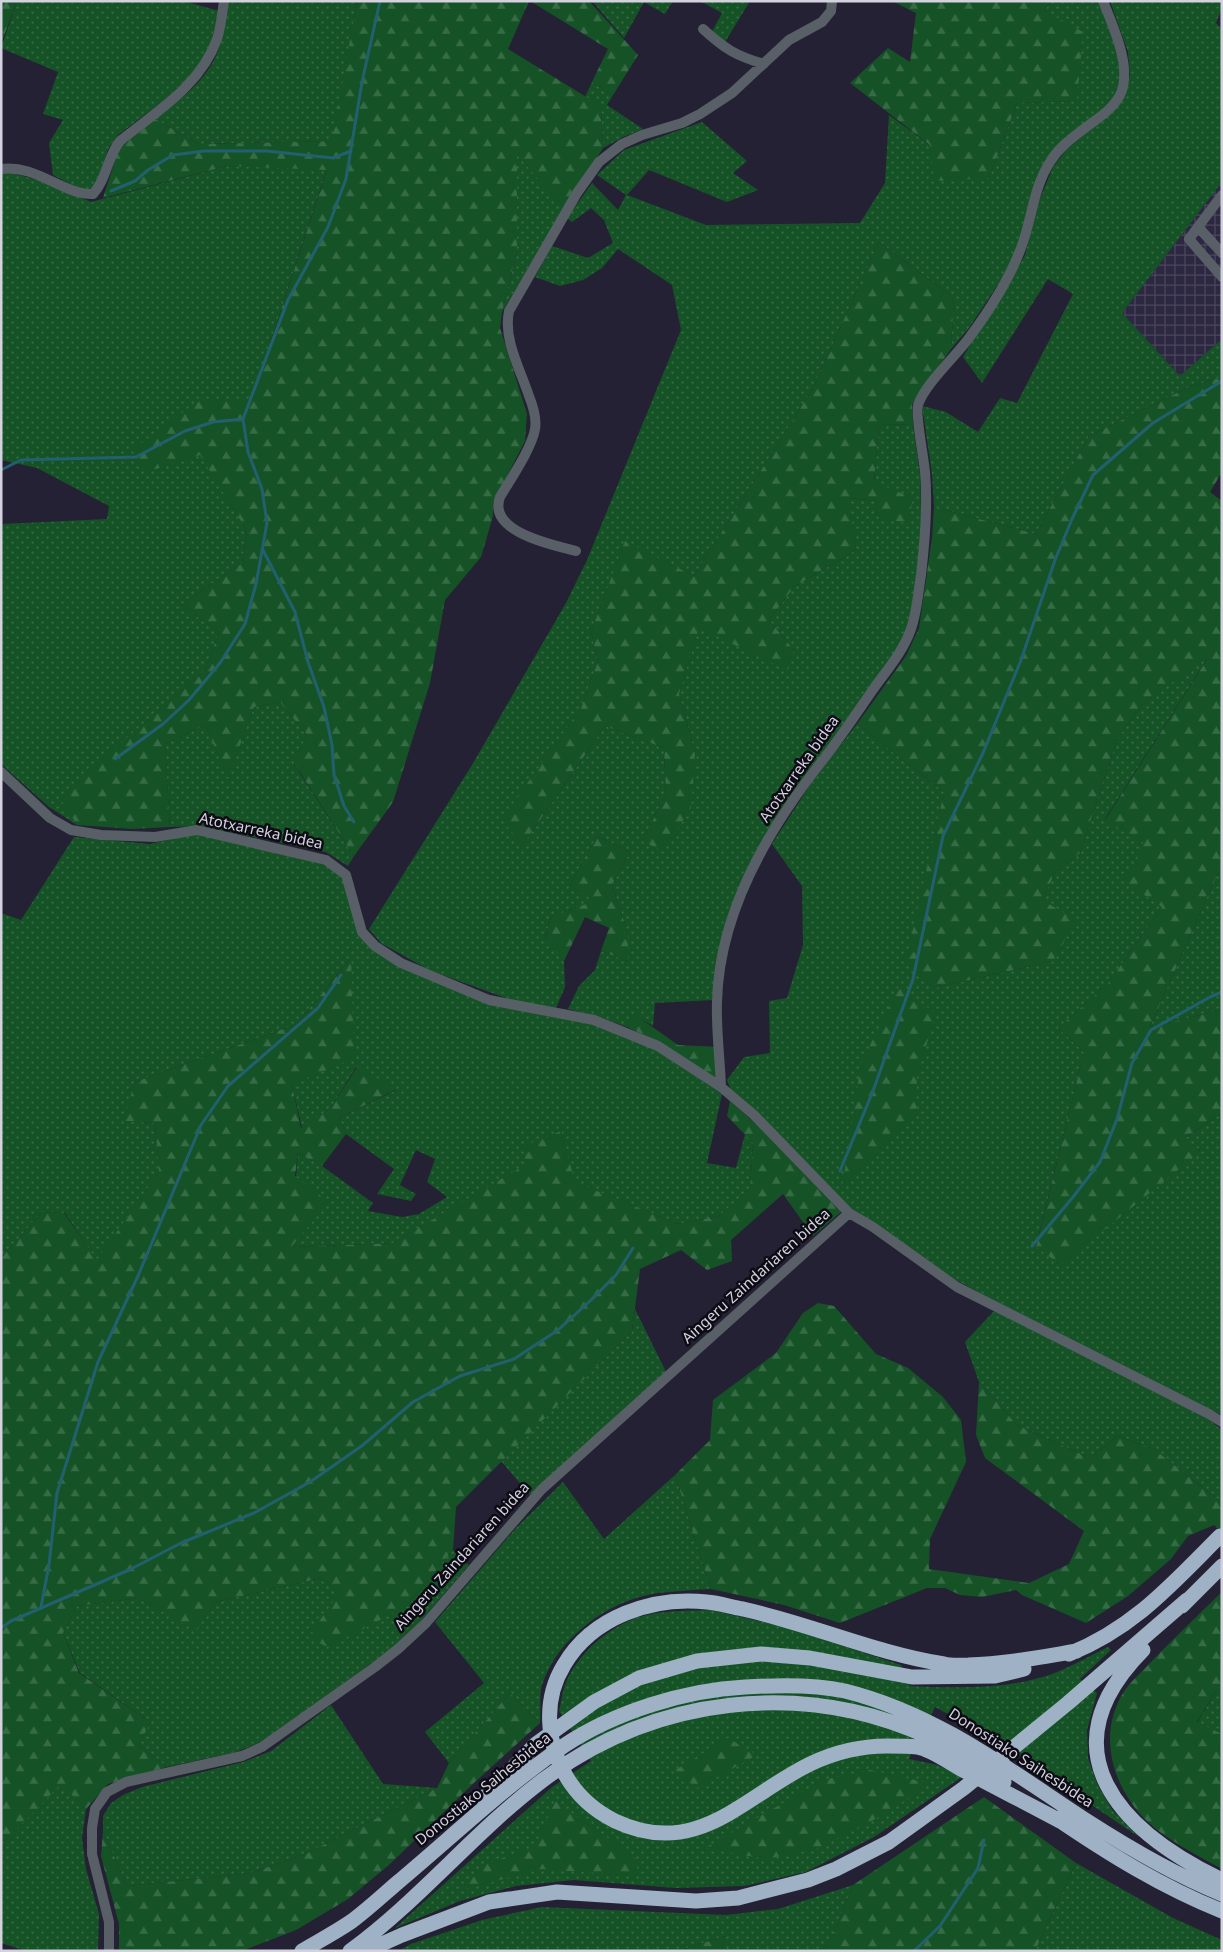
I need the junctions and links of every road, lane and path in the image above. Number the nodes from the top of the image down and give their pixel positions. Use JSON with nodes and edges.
{"nodes":[{"id":1,"x":224,"y":1,"type":"edge"},
{"id":2,"x":832,"y":1,"type":"edge"},
{"id":3,"x":1103,"y":1,"type":"edge"},
{"id":4,"x":703,"y":29,"type":"dead end"},
{"id":5,"x":764,"y":64,"type":"junction"},
{"id":6,"x":1,"y":169,"type":"edge"},
{"id":7,"x":1222,"y":195,"type":"edge"},
{"id":8,"x":1198,"y":227,"type":"junction"},
{"id":9,"x":1222,"y":253,"type":"edge"},
{"id":10,"x":1222,"y":277,"type":"edge"},
{"id":11,"x":576,"y":551,"type":"dead end"},
{"id":12,"x":1,"y":772,"type":"edge"},
{"id":13,"x":721,"y":1087,"type":"junction"},
{"id":14,"x":836,"y":1200,"type":"joint"},
{"id":15,"x":849,"y":1212,"type":"junction"},
{"id":16,"x":1222,"y":1422,"type":"edge"},
{"id":17,"x":1220,"y":1536,"type":"dead end"},
{"id":18,"x":1222,"y":1566,"type":"edge"},
{"id":19,"x":1187,"y":1600,"type":"junction"},
{"id":20,"x":1078,"y":1651,"type":"junction"},
{"id":21,"x":1064,"y":1823,"type":"junction"},
{"id":22,"x":410,"y":1872,"type":"junction"},
{"id":23,"x":1222,"y":1880,"type":"edge"},
{"id":24,"x":1222,"y":1894,"type":"edge"},
{"id":25,"x":1222,"y":1912,"type":"edge"},
{"id":26,"x":109,"y":1951,"type":"edge"},
{"id":27,"x":302,"y":1951,"type":"edge"},
{"id":28,"x":350,"y":1951,"type":"edge"},
{"id":29,"x":366,"y":1951,"type":"edge"}],
"edges":[{"from":1,"to":6,"type":"street"},
{"from":2,"to":5,"type":"street"},
{"from":3,"to":13,"type":"street","name":"Atotxarreka bidea"},
{"from":4,"to":5,"type":"street"},
{"from":5,"to":11,"type":"street"},
{"from":7,"to":8,"type":"street"},
{"from":8,"to":9,"type":"street"},
{"from":8,"to":10,"type":"street"},
{"from":12,"to":13,"type":"street","name":"Atotxarreka bidea"},
{"from":13,"to":14,"type":"street","name":"Atotxarreka bidea"},
{"from":14,"to":15,"type":"street","name":"Aingeru Zaindariaren bidea"},
{"from":15,"to":16,"type":"street","name":"Aingeru Zaindariaren bidea"},
{"from":15,"to":26,"type":"street","name":"Aingeru Zaindariaren bidea"},
{"from":17,"to":20,"type":"highway"},
{"from":18,"to":19,"type":"highway"},
{"from":19,"to":23,"type":"highway"},
{"from":19,"to":29,"type":"highway"},
{"from":20,"to":21,"type":"highway"},
{"from":20,"to":22,"type":"highway"},
{"from":21,"to":25,"type":"highway","name":"Donostiako Saihesbidea"},
{"from":21,"to":28,"type":"highway","name":"Donostiako Saihesbidea"},
{"from":22,"to":24,"type":"highway","name":"Donostiako Saihesbidea"},
{"from":22,"to":27,"type":"highway","name":"Donostiako Saihesbidea"}]}
